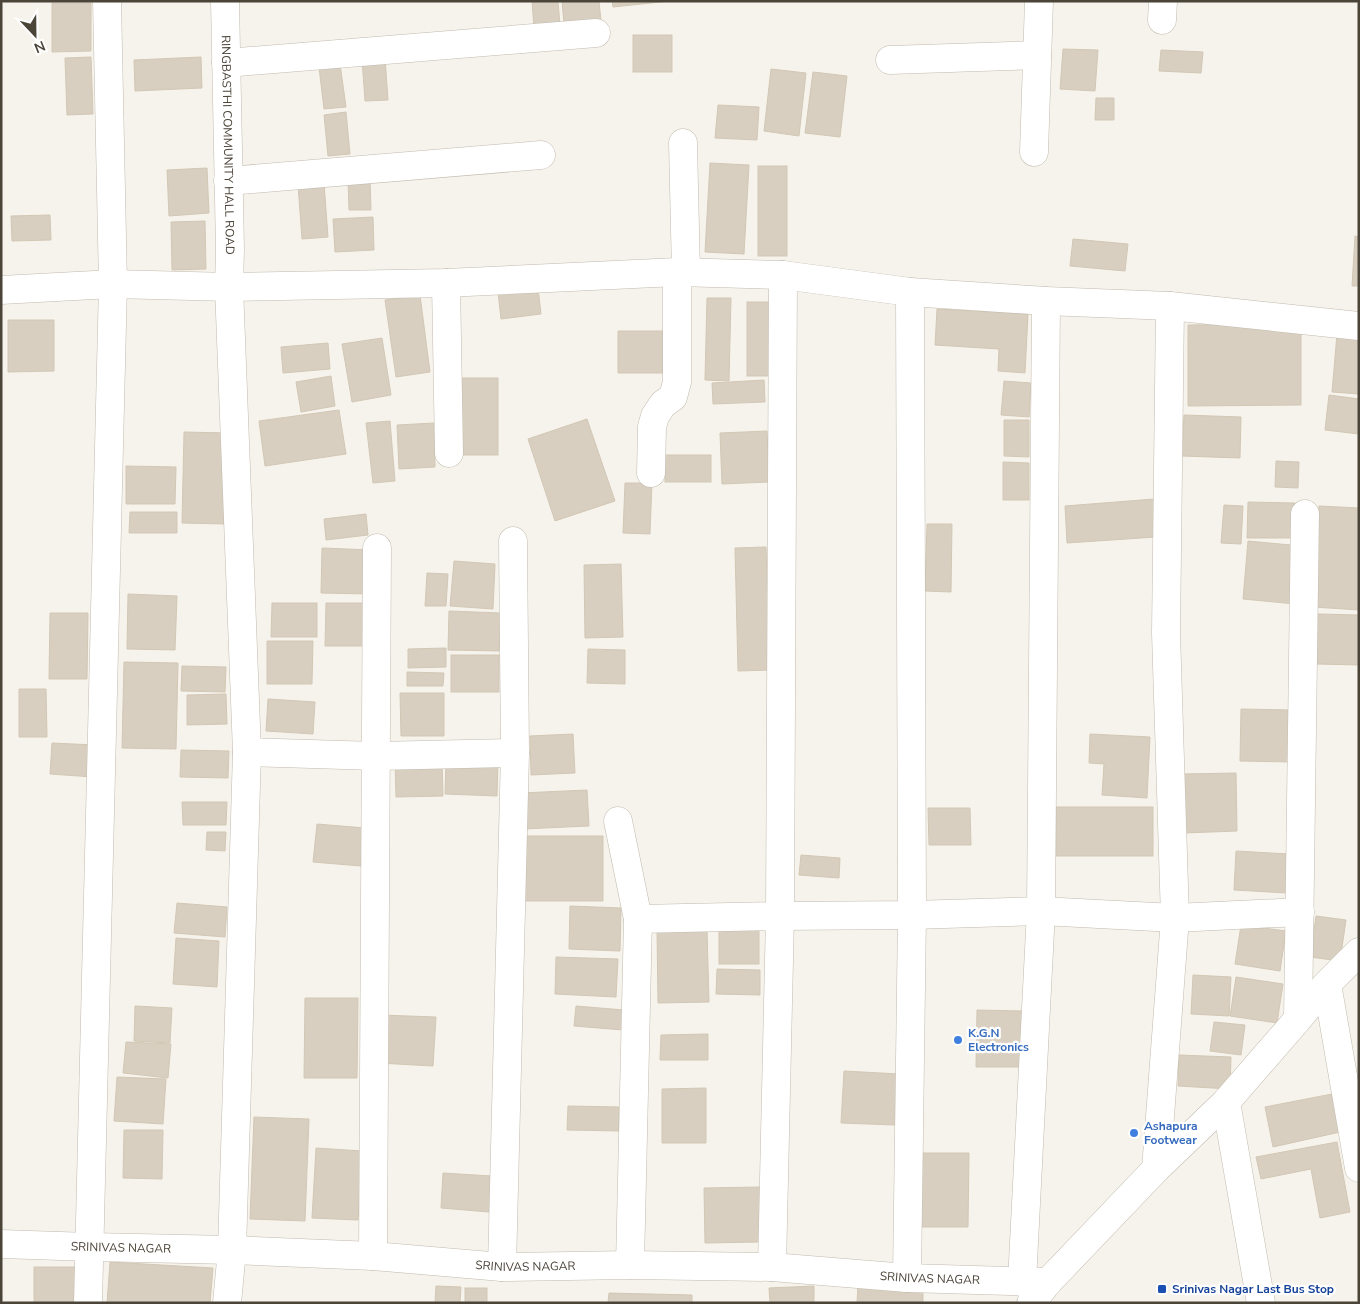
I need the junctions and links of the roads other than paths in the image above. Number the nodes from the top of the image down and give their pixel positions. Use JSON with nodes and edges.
{"nodes":[{"id":1,"x":107,"y":1,"type":"edge"},
{"id":2,"x":225,"y":1,"type":"edge"},
{"id":3,"x":1039,"y":1,"type":"edge"},
{"id":4,"x":596,"y":33,"type":"dead end"},
{"id":5,"x":1037,"y":56,"type":"junction"},
{"id":6,"x":890,"y":60,"type":"dead end"},
{"id":7,"x":226,"y":63,"type":"junction"},
{"id":8,"x":683,"y":143,"type":"dead end"},
{"id":9,"x":1034,"y":152,"type":"dead end"},
{"id":10,"x":541,"y":155,"type":"dead end"},
{"id":11,"x":228,"y":181,"type":"junction"},
{"id":12,"x":682,"y":272,"type":"junction"},
{"id":13,"x":783,"y":275,"type":"junction"},
{"id":14,"x":446,"y":283,"type":"junction"},
{"id":15,"x":113,"y":284,"type":"junction"},
{"id":16,"x":229,"y":287,"type":"junction"},
{"id":17,"x":1,"y":290,"type":"edge"},
{"id":18,"x":910,"y":292,"type":"junction"},
{"id":19,"x":1046,"y":302,"type":"junction"},
{"id":20,"x":1170,"y":306,"type":"junction"},
{"id":21,"x":1359,"y":326,"type":"edge"},
{"id":22,"x":449,"y":453,"type":"dead end"},
{"id":23,"x":651,"y":474,"type":"dead end"},
{"id":24,"x":1306,"y":514,"type":"dead end"},
{"id":25,"x":513,"y":541,"type":"dead end"},
{"id":26,"x":377,"y":548,"type":"dead end"},
{"id":27,"x":247,"y":752,"type":"junction"},
{"id":28,"x":515,"y":753,"type":"junction"},
{"id":29,"x":376,"y":756,"type":"junction"},
{"id":30,"x":618,"y":821,"type":"dead end"},
{"id":31,"x":1041,"y":911,"type":"junction"},
{"id":32,"x":1300,"y":912,"type":"junction"},
{"id":33,"x":912,"y":915,"type":"junction"},
{"id":34,"x":780,"y":916,"type":"junction"},
{"id":35,"x":1175,"y":918,"type":"junction"},
{"id":36,"x":638,"y":919,"type":"junction"},
{"id":37,"x":1359,"y":952,"type":"edge"},
{"id":38,"x":1327,"y":984,"type":"junction"},
{"id":39,"x":1298,"y":1019,"type":"junction"},
{"id":40,"x":1226,"y":1102,"type":"junction"},
{"id":41,"x":1359,"y":1168,"type":"edge"},
{"id":42,"x":1156,"y":1169,"type":"junction"},
{"id":43,"x":1,"y":1244,"type":"edge"},
{"id":44,"x":90,"y":1247,"type":"junction"},
{"id":45,"x":232,"y":1250,"type":"junction"},
{"id":46,"x":373,"y":1256,"type":"junction"},
{"id":47,"x":630,"y":1265,"type":"junction"},
{"id":48,"x":502,"y":1267,"type":"junction"},
{"id":49,"x":772,"y":1267,"type":"junction"},
{"id":50,"x":907,"y":1278,"type":"junction"},
{"id":51,"x":1026,"y":1292,"type":"edge"},
{"id":52,"x":88,"y":1303,"type":"edge"},
{"id":53,"x":227,"y":1303,"type":"edge"},
{"id":54,"x":1261,"y":1303,"type":"edge"}],
"edges":[{"from":1,"to":15,"type":"street"},
{"from":2,"to":7,"type":"street","name":"RINGBASTHI COMMUNITY HALL ROAD"},
{"from":3,"to":5,"type":"street"},
{"from":4,"to":7,"type":"street"},
{"from":5,"to":6,"type":"street"},
{"from":5,"to":9,"type":"street"},
{"from":7,"to":11,"type":"street","name":"RINGBASTHI COMMUNITY HALL ROAD"},
{"from":8,"to":12,"type":"street"},
{"from":10,"to":11,"type":"street"},
{"from":11,"to":16,"type":"street","name":"RINGBASTHI COMMUNITY HALL ROAD"},
{"from":12,"to":13,"type":"street"},
{"from":12,"to":14,"type":"street"},
{"from":12,"to":23,"type":"street"},
{"from":13,"to":18,"type":"street"},
{"from":13,"to":34,"type":"street"},
{"from":14,"to":16,"type":"street"},
{"from":14,"to":22,"type":"street"},
{"from":15,"to":16,"type":"street"},
{"from":15,"to":17,"type":"street"},
{"from":15,"to":44,"type":"street"},
{"from":16,"to":27,"type":"street","name":"RINGBASTHI COMMUNITY HALL ROAD"},
{"from":18,"to":19,"type":"street"},
{"from":18,"to":33,"type":"street"},
{"from":19,"to":20,"type":"street"},
{"from":19,"to":31,"type":"street"},
{"from":20,"to":21,"type":"street"},
{"from":20,"to":35,"type":"street"},
{"from":24,"to":32,"type":"street"},
{"from":25,"to":28,"type":"street"},
{"from":26,"to":29,"type":"street"},
{"from":27,"to":29,"type":"street"},
{"from":27,"to":45,"type":"street","name":"RINGBASTHI COMMUNITY HALL ROAD"},
{"from":28,"to":29,"type":"street"},
{"from":28,"to":48,"type":"street"},
{"from":29,"to":46,"type":"street"},
{"from":30,"to":36,"type":"street"},
{"from":31,"to":33,"type":"street"},
{"from":31,"to":35,"type":"street"},
{"from":31,"to":51,"type":"street"},
{"from":32,"to":35,"type":"street"},
{"from":32,"to":39,"type":"street"},
{"from":33,"to":34,"type":"street"},
{"from":33,"to":50,"type":"street"},
{"from":34,"to":36,"type":"street"},
{"from":34,"to":49,"type":"street"},
{"from":35,"to":42,"type":"street"},
{"from":36,"to":47,"type":"street"},
{"from":37,"to":38,"type":"street"},
{"from":38,"to":39,"type":"street"},
{"from":38,"to":41,"type":"street"},
{"from":39,"to":40,"type":"street"},
{"from":40,"to":42,"type":"street"},
{"from":40,"to":54,"type":"street"},
{"from":42,"to":51,"type":"street","name":"SRINIVAS NAGAR"},
{"from":43,"to":44,"type":"street","name":"SRINIVAS NAGAR"},
{"from":44,"to":45,"type":"street","name":"SRINIVAS NAGAR"},
{"from":44,"to":52,"type":"street"},
{"from":45,"to":46,"type":"street","name":"SRINIVAS NAGAR"},
{"from":45,"to":53,"type":"street","name":"RINGBASTHI COMMUNITY HALL ROAD"},
{"from":46,"to":48,"type":"street","name":"SRINIVAS NAGAR"},
{"from":47,"to":48,"type":"street","name":"SRINIVAS NAGAR"},
{"from":47,"to":49,"type":"street","name":"SRINIVAS NAGAR"},
{"from":49,"to":50,"type":"street","name":"SRINIVAS NAGAR"},
{"from":50,"to":51,"type":"street","name":"SRINIVAS NAGAR"}]}
